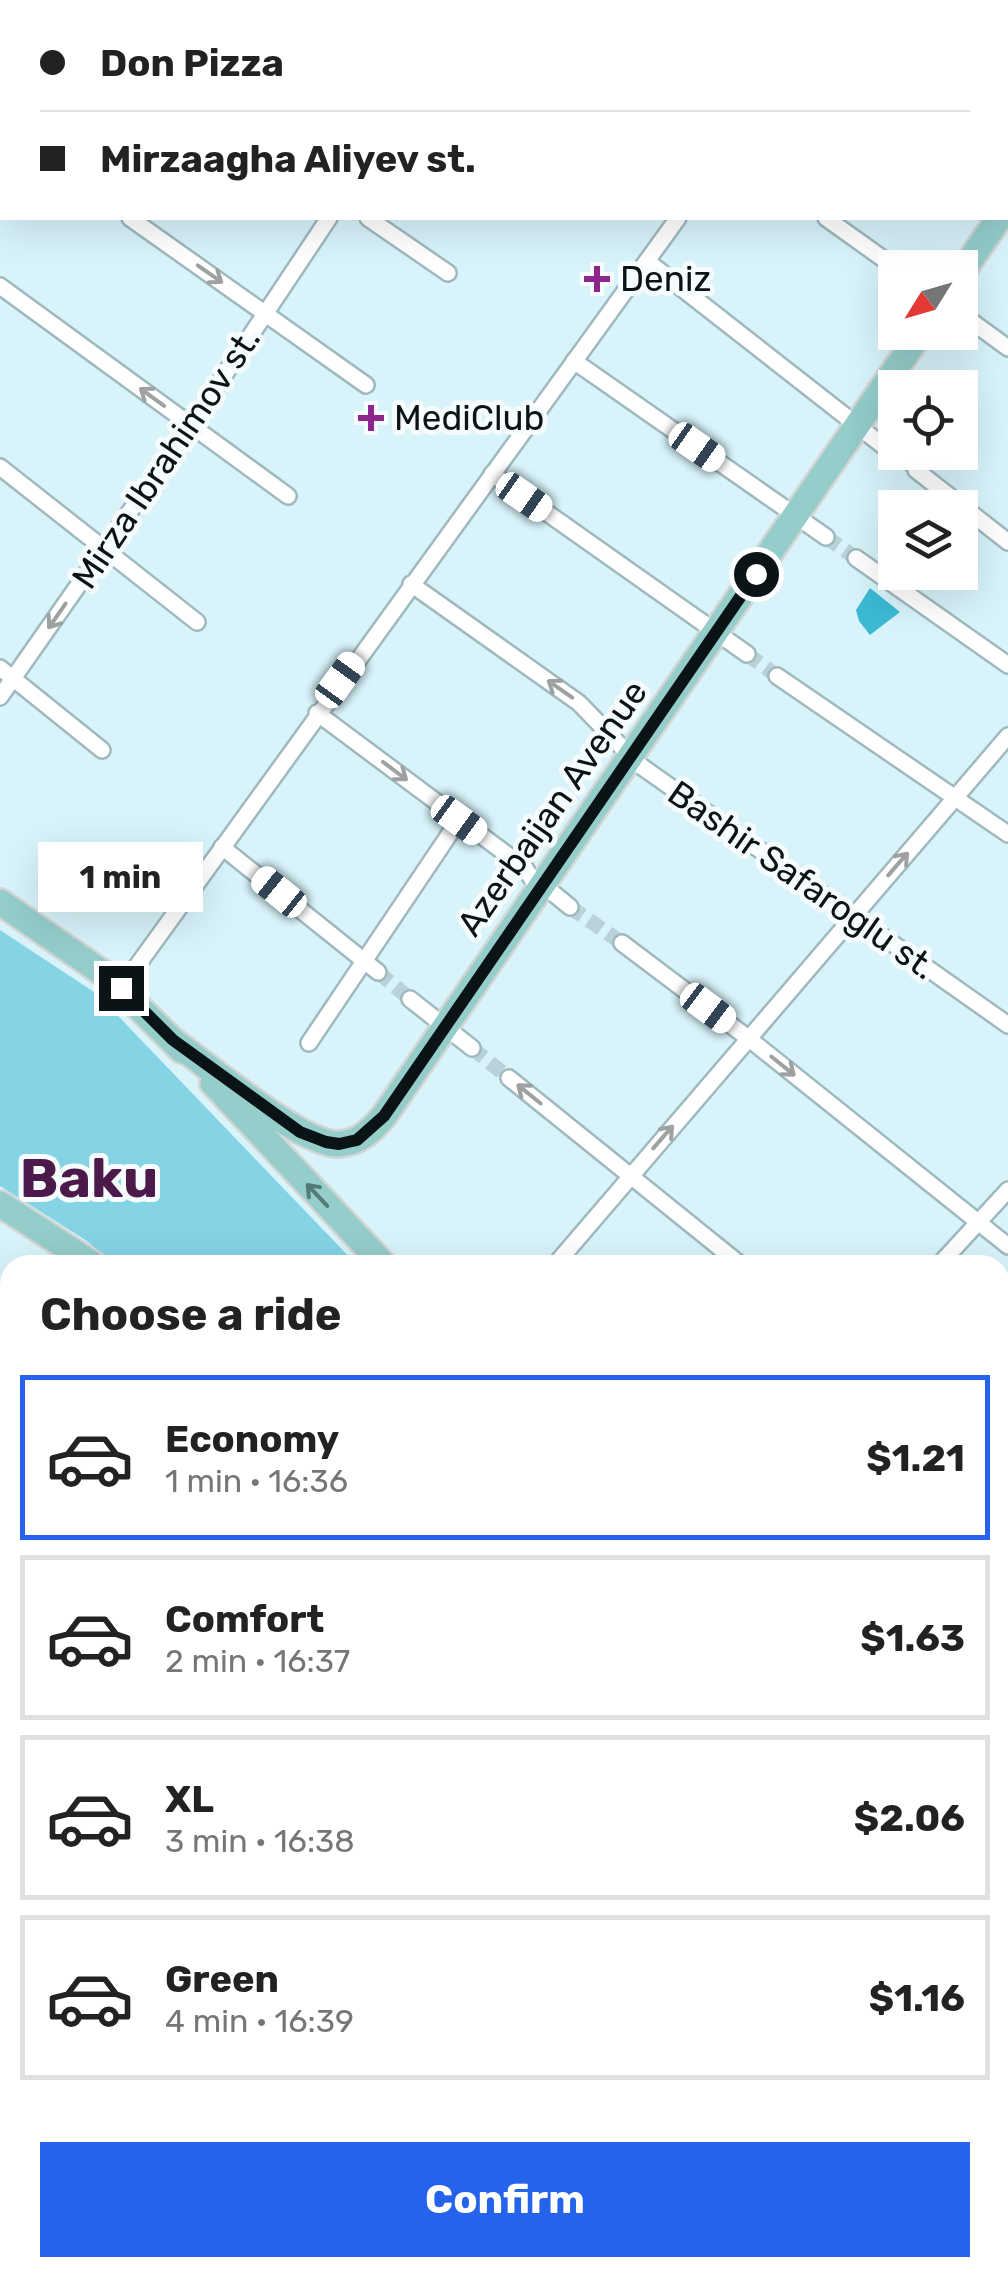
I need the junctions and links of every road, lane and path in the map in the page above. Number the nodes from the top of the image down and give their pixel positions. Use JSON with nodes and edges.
{"nodes":[{"id":1,"x":133,"y":220,"type":"edge"},
{"id":2,"x":328,"y":220,"type":"edge"},
{"id":3,"x":371,"y":220,"type":"edge"},
{"id":4,"x":677,"y":220,"type":"edge"},
{"id":5,"x":829,"y":220,"type":"edge"},
{"id":6,"x":998,"y":220,"type":"edge"},
{"id":7,"x":977,"y":250,"type":"edge"},
{"id":8,"x":878,"y":255,"type":"edge"},
{"id":9,"x":647,"y":261,"type":"junction"},
{"id":10,"x":448,"y":273,"type":"dead end"},
{"id":11,"x":0,"y":286,"type":"edge"},
{"id":12,"x":264,"y":313,"type":"junction"},
{"id":13,"x":978,"y":326,"type":"edge"},
{"id":14,"x":1008,"y":348,"type":"edge"},
{"id":15,"x":909,"y":350,"type":"edge"},
{"id":16,"x":574,"y":361,"type":"junction"},
{"id":17,"x":366,"y":385,"type":"dead end"},
{"id":18,"x":190,"y":425,"type":"junction"},
{"id":19,"x":856,"y":426,"type":"junction"},
{"id":20,"x":878,"y":442,"type":"edge"},
{"id":21,"x":0,"y":467,"type":"edge"},
{"id":22,"x":916,"y":470,"type":"tunnel mouth"},
{"id":23,"x":492,"y":474,"type":"junction"},
{"id":24,"x":288,"y":496,"type":"dead end"},
{"id":25,"x":796,"y":516,"type":"junction"},
{"id":26,"x":826,"y":537,"type":"tunnel mouth"},
{"id":27,"x":1008,"y":542,"type":"edge"},
{"id":28,"x":104,"y":548,"type":"junction"},
{"id":29,"x":856,"y":558,"type":"tunnel mouth"},
{"id":30,"x":411,"y":584,"type":"junction"},
{"id":31,"x":197,"y":622,"type":"dead end"},
{"id":32,"x":716,"y":632,"type":"junction"},
{"id":33,"x":747,"y":654,"type":"tunnel mouth"},
{"id":34,"x":1008,"y":664,"type":"edge"},
{"id":35,"x":7,"y":673,"type":"edge"},
{"id":36,"x":777,"y":676,"type":"tunnel mouth"},
{"id":37,"x":0,"y":697,"type":"edge"},
{"id":38,"x":317,"y":713,"type":"junction"},
{"id":39,"x":1008,"y":736,"type":"edge"},
{"id":40,"x":102,"y":750,"type":"dead end"},
{"id":41,"x":630,"y":757,"type":"junction"},
{"id":42,"x":955,"y":797,"type":"junction"},
{"id":43,"x":459,"y":820,"type":"junction"},
{"id":44,"x":1008,"y":834,"type":"edge"},
{"id":45,"x":222,"y":847,"type":"junction"},
{"id":46,"x":550,"y":872,"type":"junction"},
{"id":47,"x":535,"y":894,"type":"junction"},
{"id":48,"x":0,"y":902,"type":"edge"},
{"id":49,"x":570,"y":906,"type":"tunnel mouth"},
{"id":50,"x":854,"y":915,"type":"junction"},
{"id":51,"x":622,"y":943,"type":"tunnel mouth"},
{"id":52,"x":371,"y":967,"type":"junction"},
{"id":53,"x":121,"y":988,"type":"junction"},
{"id":54,"x":410,"y":998,"type":"tunnel mouth"},
{"id":55,"x":1008,"y":1025,"type":"edge"},
{"id":56,"x":444,"y":1026,"type":"junction"},
{"id":57,"x":748,"y":1038,"type":"junction"},
{"id":58,"x":173,"y":1040,"type":"junction"},
{"id":59,"x":309,"y":1043,"type":"dead end"},
{"id":60,"x":472,"y":1048,"type":"tunnel mouth"},
{"id":61,"x":509,"y":1078,"type":"tunnel mouth"},
{"id":62,"x":630,"y":1176,"type":"junction"},
{"id":63,"x":1008,"y":1190,"type":"edge"},
{"id":64,"x":0,"y":1207,"type":"edge"},
{"id":65,"x":979,"y":1222,"type":"junction"},
{"id":66,"x":1008,"y":1246,"type":"edge"},
{"id":67,"x":60,"y":1255,"type":"edge"},
{"id":68,"x":78,"y":1255,"type":"edge"},
{"id":69,"x":375,"y":1255,"type":"edge"},
{"id":70,"x":563,"y":1255,"type":"edge"},
{"id":71,"x":729,"y":1255,"type":"edge"},
{"id":72,"x":948,"y":1255,"type":"edge"}],
"edges":[{"from":1,"to":12,"type":"street","one_way":true},
{"from":2,"to":12,"type":"street","name":"Mirza Ibrahimov st."},
{"from":3,"to":10,"type":"street"},
{"from":4,"to":9,"type":"street"},
{"from":5,"to":8,"type":"street"},
{"from":6,"to":7,"type":"main road"},
{"from":9,"to":16,"type":"street"},
{"from":9,"to":19,"type":"street"},
{"from":18,"to":11,"type":"street","one_way":true},
{"from":12,"to":17,"type":"street"},
{"from":12,"to":18,"type":"street","name":"Mirza Ibrahimov st."},
{"from":13,"to":14,"type":"street"},
{"from":15,"to":19,"type":"main road","name":"Azerbaijan Avenue"},
{"from":16,"to":23,"type":"street"},
{"from":16,"to":25,"type":"street"},
{"from":18,"to":24,"type":"street"},
{"from":18,"to":28,"type":"street","name":"Mirza Ibrahimov st."},
{"from":19,"to":20,"type":"street"},
{"from":19,"to":25,"type":"main road","name":"Azerbaijan Avenue"},
{"from":21,"to":28,"type":"street"},
{"from":22,"to":27,"type":"street"},
{"from":23,"to":30,"type":"street"},
{"from":23,"to":32,"type":"street"},
{"from":25,"to":26,"type":"street"},
{"from":25,"to":32,"type":"main road","name":"Azerbaijan Avenue"},
{"from":28,"to":31,"type":"street"},
{"from":28,"to":35,"type":"street","name":"Mirza Ibrahimov st.","one_way":true},
{"from":29,"to":34,"type":"street"},
{"from":30,"to":38,"type":"street"},
{"from":41,"to":30,"type":"street","name":"Bashir Safaroglu st.","one_way":true},
{"from":32,"to":33,"type":"street"},
{"from":32,"to":41,"type":"main road","name":"Azerbaijan Avenue"},
{"from":35,"to":37,"type":"street","name":"Mirza Ibrahimov st."},
{"from":35,"to":40,"type":"street"},
{"from":36,"to":42,"type":"street"},
{"from":38,"to":43,"type":"street","one_way":true},
{"from":38,"to":45,"type":"street"},
{"from":39,"to":42,"type":"street"},
{"from":41,"to":46,"type":"main road","name":"Azerbaijan Avenue"},
{"from":41,"to":50,"type":"street","name":"Bashir Safaroglu st."},
{"from":42,"to":44,"type":"street"},
{"from":50,"to":42,"type":"street","one_way":true},
{"from":43,"to":47,"type":"street"},
{"from":43,"to":52,"type":"street"},
{"from":45,"to":52,"type":"street"},
{"from":45,"to":53,"type":"street"},
{"from":46,"to":47,"type":"main road","name":"Azerbaijan Avenue"},
{"from":46,"to":49,"type":"street"},
{"from":47,"to":56,"type":"main road","name":"Azerbaijan Avenue"},
{"from":48,"to":53,"type":"main road"},
{"from":50,"to":55,"type":"street","name":"Bashir Safaroglu st."},
{"from":50,"to":57,"type":"street"},
{"from":51,"to":57,"type":"street"},
{"from":52,"to":59,"type":"street"},
{"from":53,"to":58,"type":"main road"},
{"from":54,"to":56,"type":"street"},
{"from":56,"to":58,"type":"main road","name":"Azerbaijan Avenue"},
{"from":56,"to":60,"type":"street"},
{"from":62,"to":57,"type":"street","one_way":true},
{"from":57,"to":65,"type":"street","one_way":true},
{"from":69,"to":58,"type":"main road","one_way":true},
{"from":62,"to":61,"type":"street","one_way":true},
{"from":62,"to":70,"type":"street"},
{"from":62,"to":71,"type":"street"},
{"from":63,"to":65,"type":"street"},
{"from":64,"to":67,"type":"main road"},
{"from":64,"to":68,"type":"main road"},
{"from":65,"to":66,"type":"street"},
{"from":65,"to":72,"type":"street"}]}
